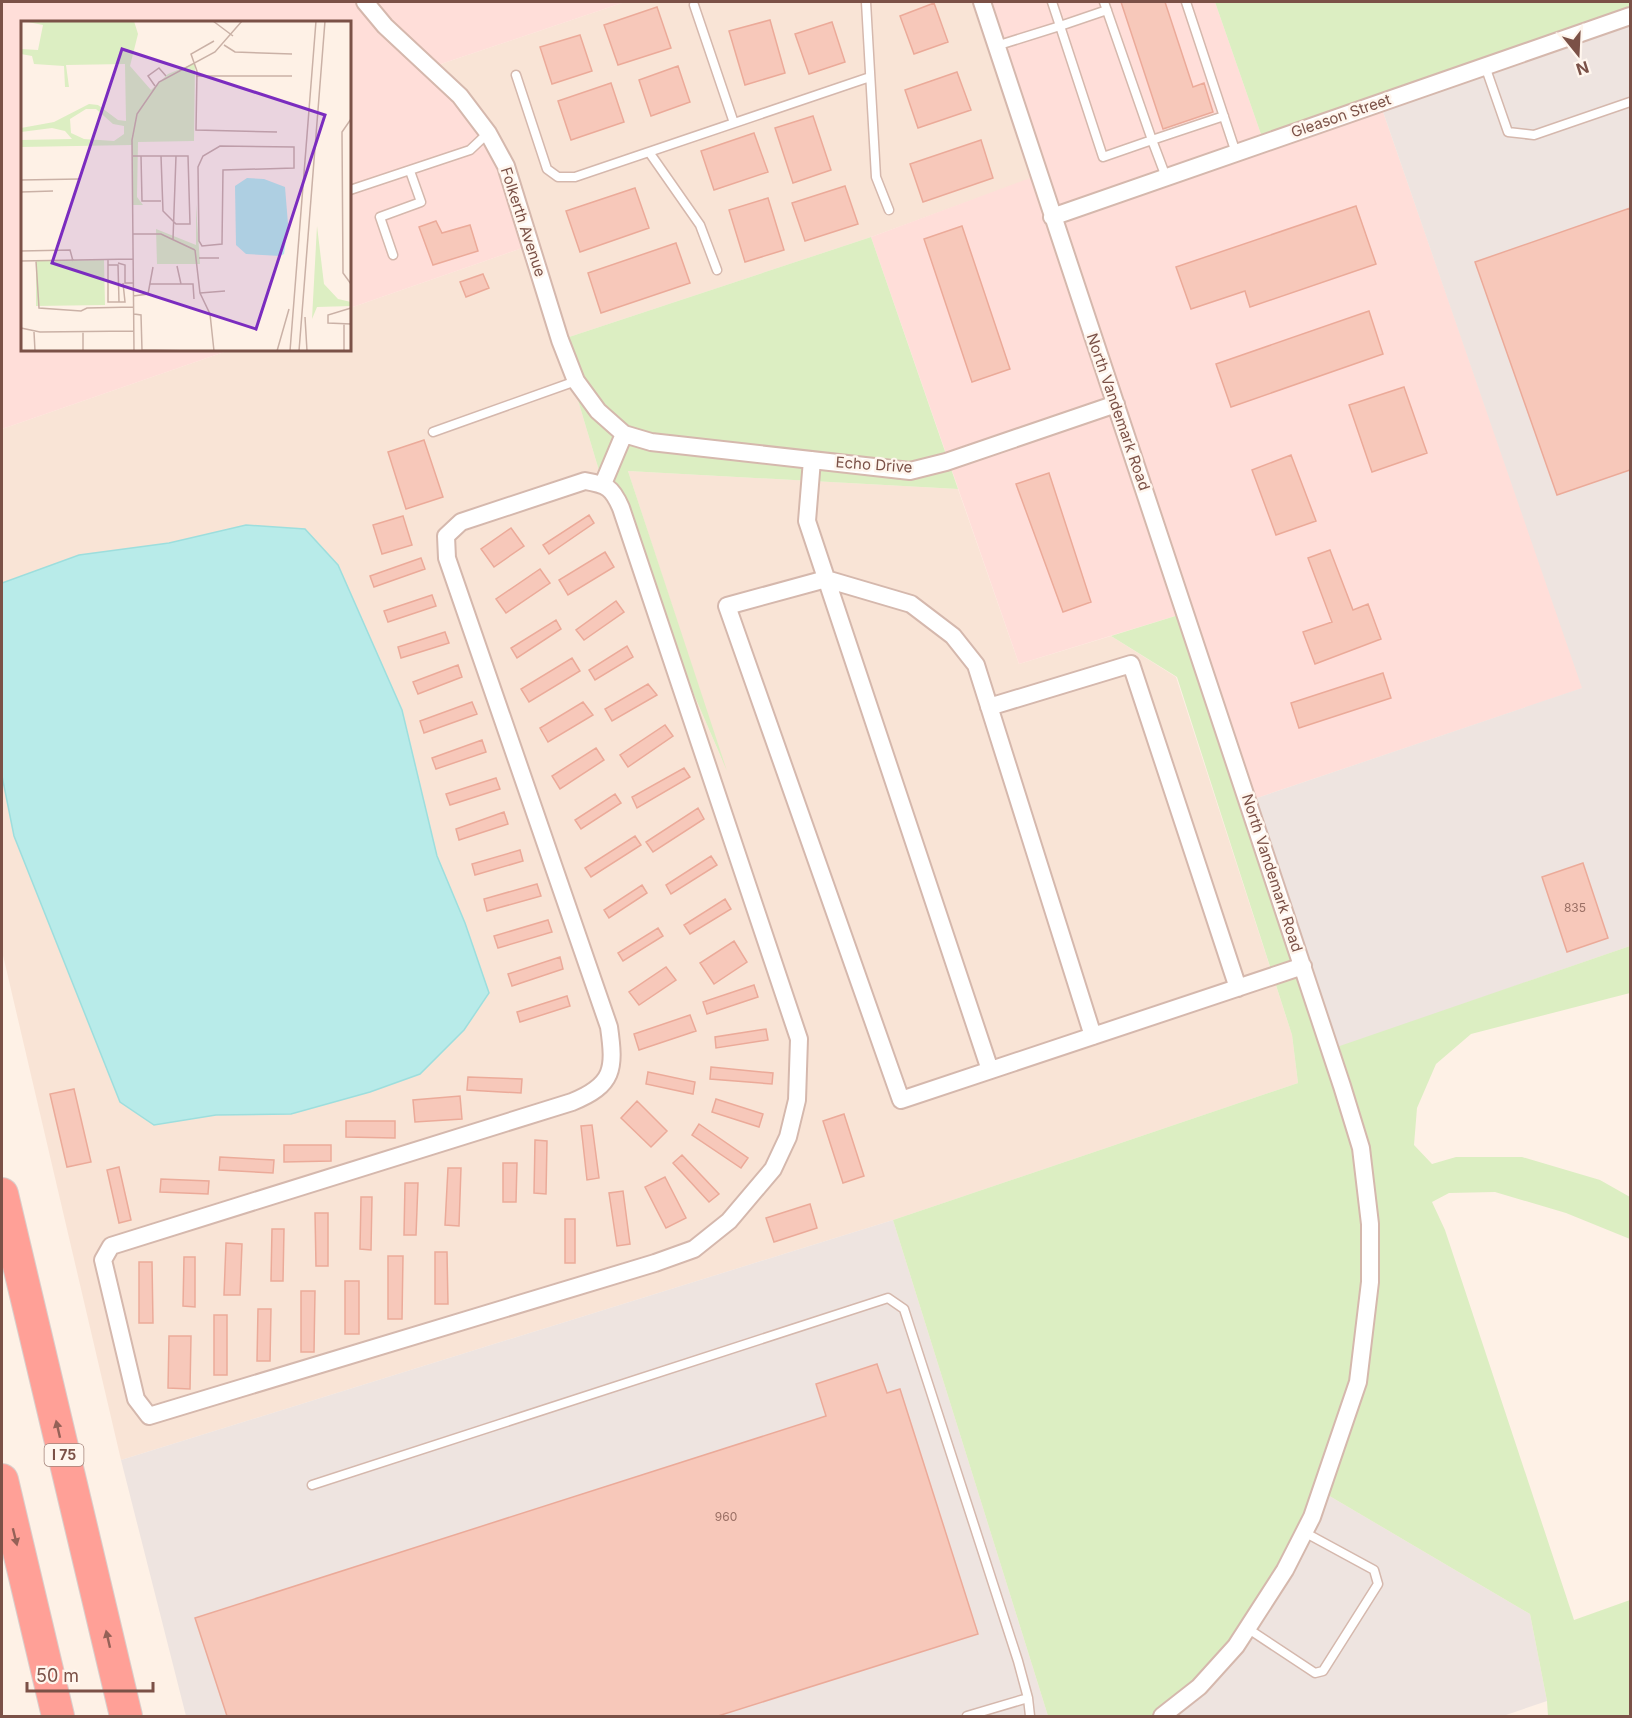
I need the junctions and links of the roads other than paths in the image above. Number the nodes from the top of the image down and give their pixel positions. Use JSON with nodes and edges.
{"nodes":[{"id":1,"x":365,"y":2,"type":"edge"},
{"id":2,"x":866,"y":2,"type":"edge"},
{"id":3,"x":982,"y":2,"type":"edge"},
{"id":4,"x":1052,"y":2,"type":"edge"},
{"id":5,"x":1186,"y":2,"type":"edge"},
{"id":6,"x":694,"y":5,"type":"dead end"},
{"id":7,"x":1105,"y":6,"type":"edge"},
{"id":8,"x":1630,"y":16,"type":"edge"},
{"id":9,"x":1060,"y":26,"type":"junction"},
{"id":10,"x":996,"y":46,"type":"junction"},
{"id":11,"x":1485,"y":66,"type":"junction"},
{"id":12,"x":516,"y":75,"type":"dead end"},
{"id":13,"x":870,"y":77,"type":"junction"},
{"id":14,"x":1630,"y":102,"type":"edge"},
{"id":15,"x":1224,"y":116,"type":"junction"},
{"id":16,"x":734,"y":123,"type":"junction"},
{"id":17,"x":488,"y":133,"type":"junction"},
{"id":18,"x":1152,"y":140,"type":"junction"},
{"id":19,"x":649,"y":152,"type":"junction"},
{"id":20,"x":1236,"y":153,"type":"junction"},
{"id":21,"x":410,"y":171,"type":"junction"},
{"id":22,"x":1166,"y":177,"type":"junction"},
{"id":23,"x":351,"y":190,"type":"edge"},
{"id":24,"x":889,"y":210,"type":"dead end"},
{"id":25,"x":1052,"y":217,"type":"junction"},
{"id":26,"x":393,"y":255,"type":"dead end"},
{"id":27,"x":717,"y":270,"type":"dead end"},
{"id":28,"x":576,"y":381,"type":"junction"},
{"id":29,"x":1116,"y":404,"type":"junction"},
{"id":30,"x":434,"y":432,"type":"dead end"},
{"id":31,"x":624,"y":434,"type":"junction"},
{"id":32,"x":812,"y":460,"type":"junction"},
{"id":33,"x":603,"y":484,"type":"junction"},
{"id":34,"x":826,"y":579,"type":"junction"},
{"id":35,"x":989,"y":707,"type":"junction"},
{"id":36,"x":1303,"y":966,"type":"junction"},
{"id":37,"x":1238,"y":988,"type":"junction"},
{"id":38,"x":1093,"y":1036,"type":"junction"},
{"id":39,"x":990,"y":1070,"type":"junction"},
{"id":40,"x":2,"y":1194,"type":"edge"},
{"id":41,"x":2,"y":1480,"type":"edge"},
{"id":42,"x":312,"y":1485,"type":"dead end"},
{"id":43,"x":1304,"y":1532,"type":"junction"},
{"id":44,"x":1247,"y":1628,"type":"junction"},
{"id":45,"x":1028,"y":1698,"type":"junction"},
{"id":46,"x":58,"y":1716,"type":"edge"},
{"id":47,"x":126,"y":1716,"type":"edge"},
{"id":48,"x":967,"y":1716,"type":"edge"},
{"id":49,"x":1030,"y":1716,"type":"edge"},
{"id":50,"x":1162,"y":1716,"type":"edge"}],
"edges":[{"from":1,"to":17,"type":"street","name":"Folkerth Avenue"},
{"from":2,"to":13,"type":"lane"},
{"from":3,"to":10,"type":"street","name":"North Vandemark Road"},
{"from":4,"to":9,"type":"lane"},
{"from":5,"to":15,"type":"lane"},
{"from":6,"to":16,"type":"lane"},
{"from":7,"to":9,"type":"lane"},
{"from":7,"to":18,"type":"lane"},
{"from":8,"to":11,"type":"street","name":"Gleason Street"},
{"from":9,"to":10,"type":"lane"},
{"from":9,"to":18,"type":"lane"},
{"from":10,"to":25,"type":"street","name":"North Vandemark Road"},
{"from":11,"to":14,"type":"lane"},
{"from":11,"to":20,"type":"street","name":"Gleason Street"},
{"from":12,"to":19,"type":"lane"},
{"from":13,"to":16,"type":"lane"},
{"from":13,"to":24,"type":"lane"},
{"from":15,"to":18,"type":"lane"},
{"from":15,"to":20,"type":"lane"},
{"from":16,"to":19,"type":"lane"},
{"from":17,"to":21,"type":"lane"},
{"from":17,"to":28,"type":"street","name":"Folkerth Avenue"},
{"from":18,"to":22,"type":"lane"},
{"from":19,"to":27,"type":"lane"},
{"from":20,"to":22,"type":"street","name":"Gleason Street"},
{"from":21,"to":23,"type":"lane"},
{"from":21,"to":26,"type":"lane"},
{"from":22,"to":25,"type":"street","name":"Gleason Street"},
{"from":25,"to":29,"type":"street","name":"North Vandemark Road"},
{"from":28,"to":30,"type":"lane"},
{"from":28,"to":31,"type":"street","name":"Folkerth Avenue"},
{"from":29,"to":32,"type":"street","name":"Echo Drive"},
{"from":29,"to":36,"type":"street","name":"North Vandemark Road"},
{"from":31,"to":32,"type":"street","name":"Echo Drive"},
{"from":31,"to":33,"type":"street"},
{"from":32,"to":34,"type":"street"},
{"from":33,"to":33,"type":"street"},
{"from":34,"to":35,"type":"street"},
{"from":34,"to":39,"type":"street"},
{"from":34,"to":39,"type":"street"},
{"from":35,"to":37,"type":"street"},
{"from":35,"to":38,"type":"street"},
{"from":36,"to":37,"type":"street"},
{"from":36,"to":43,"type":"street","name":"North Vandemark Road"},
{"from":37,"to":38,"type":"street"},
{"from":38,"to":39,"type":"street"},
{"from":47,"to":40,"type":"highway","number":"I 75","one_way":true},
{"from":41,"to":46,"type":"highway","one_way":true},
{"from":42,"to":45,"type":"lane"},
{"from":43,"to":44,"type":"street","name":"North Vandemark Road"},
{"from":43,"to":44,"type":"lane"},
{"from":44,"to":50,"type":"street","name":"North Vandemark Road"},
{"from":45,"to":48,"type":"lane"},
{"from":45,"to":49,"type":"lane"}]}
